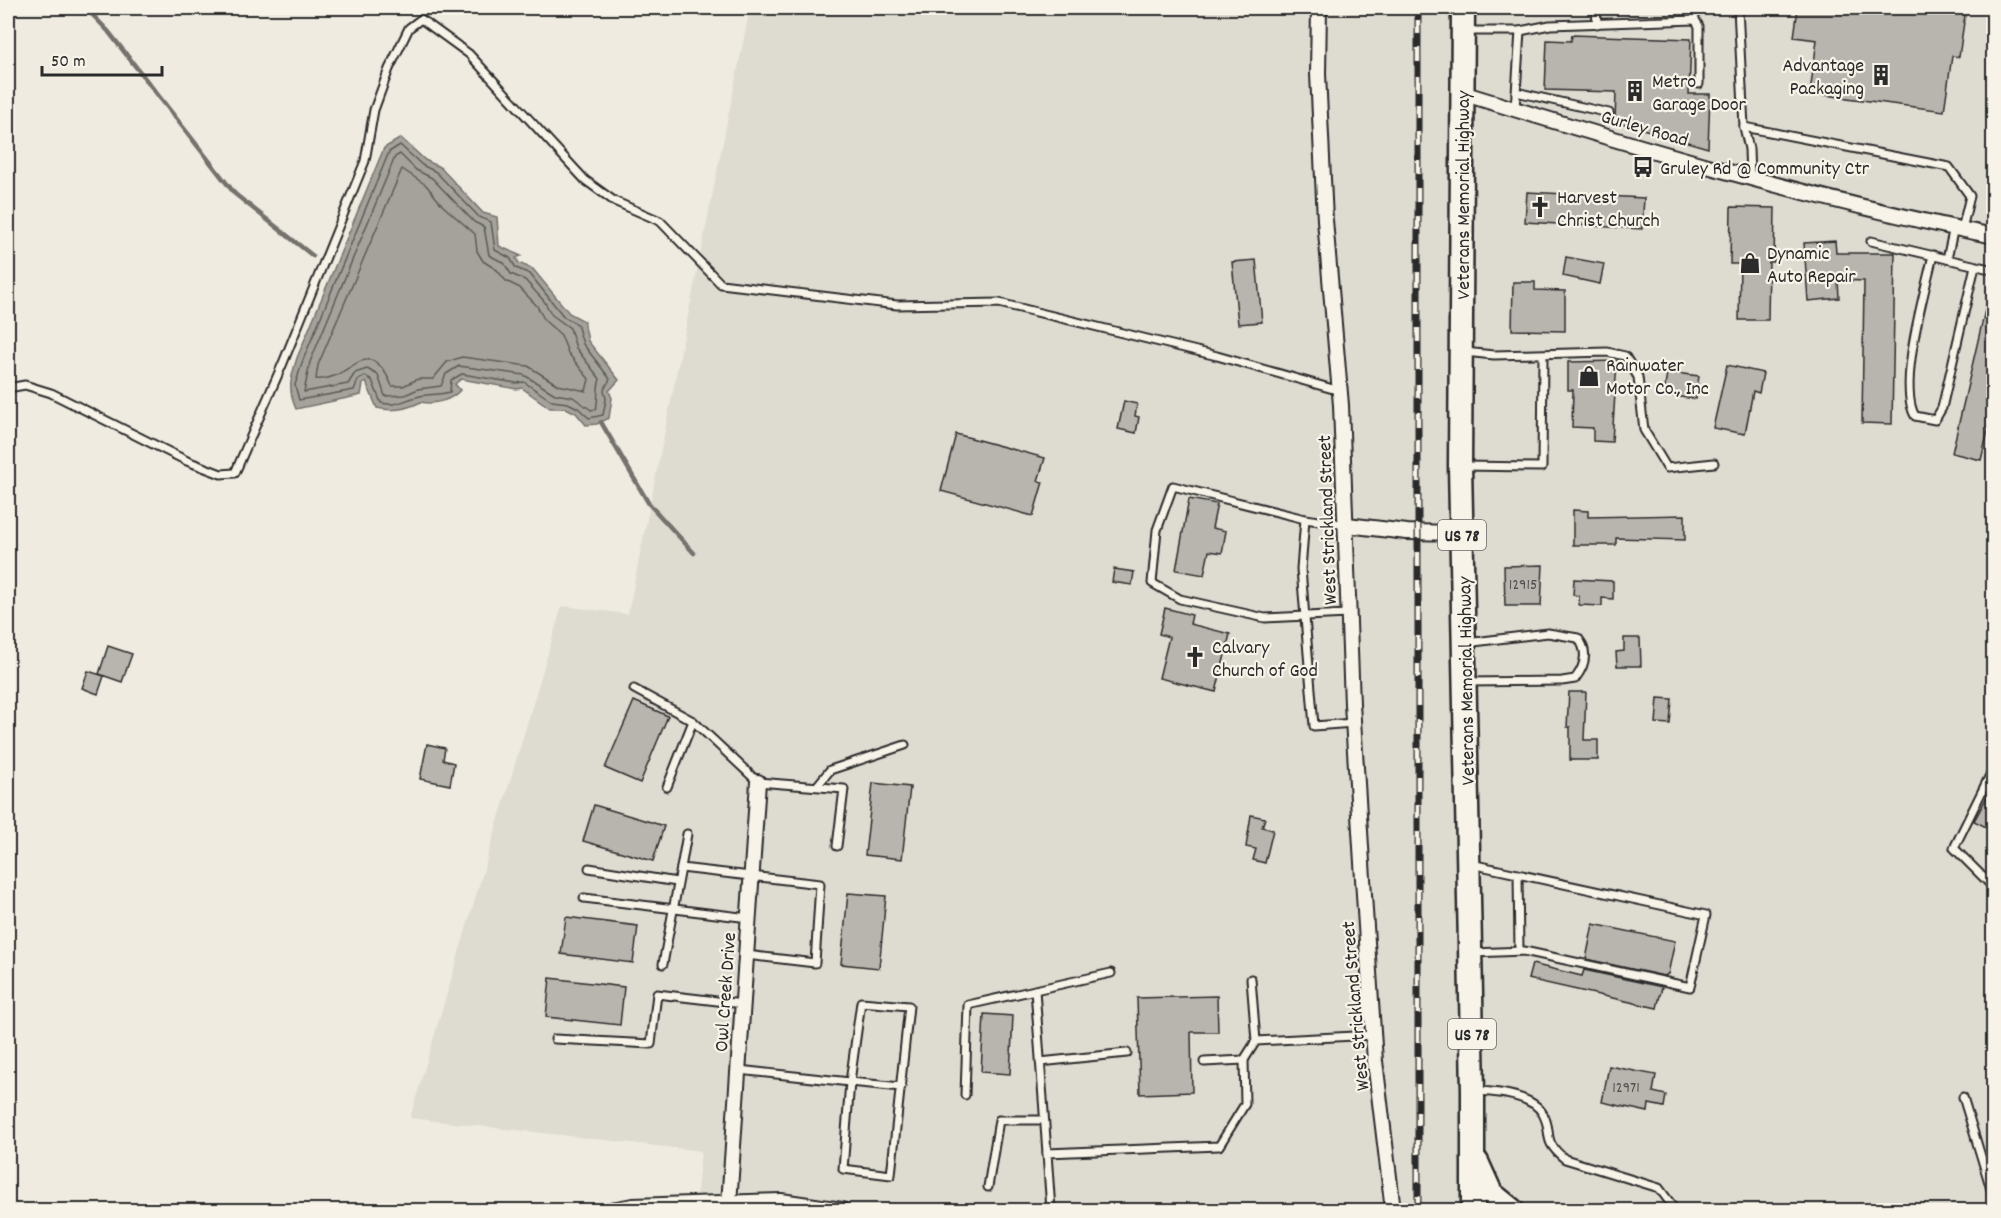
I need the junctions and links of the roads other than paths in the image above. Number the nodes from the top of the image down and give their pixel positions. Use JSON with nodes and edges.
{"nodes":[{"id":1,"x":1319,"y":8,"type":"edge"},
{"id":2,"x":1463,"y":8,"type":"edge"},
{"id":3,"x":1596,"y":8,"type":"edge"},
{"id":4,"x":1694,"y":8,"type":"edge"},
{"id":5,"x":1738,"y":8,"type":"edge"},
{"id":6,"x":1695,"y":20,"type":"junction"},
{"id":7,"x":1597,"y":24,"type":"junction"},
{"id":8,"x":1463,"y":31,"type":"junction"},
{"id":9,"x":1520,"y":31,"type":"junction"},
{"id":10,"x":1699,"y":84,"type":"dead end"},
{"id":11,"x":1516,"y":92,"type":"junction"},
{"id":12,"x":1462,"y":93,"type":"junction"},
{"id":13,"x":1515,"y":110,"type":"junction"},
{"id":14,"x":1609,"y":113,"type":"dead end"},
{"id":15,"x":1744,"y":127,"type":"junction"},
{"id":16,"x":1750,"y":177,"type":"junction"},
{"id":17,"x":1958,"y":228,"type":"junction"},
{"id":18,"x":1994,"y":236,"type":"edge"},
{"id":19,"x":1871,"y":241,"type":"dead end"},
{"id":20,"x":1933,"y":255,"type":"junction"},
{"id":21,"x":1947,"y":259,"type":"junction"},
{"id":22,"x":1975,"y":266,"type":"junction"},
{"id":23,"x":1994,"y":270,"type":"edge"},
{"id":24,"x":1461,"y":352,"type":"junction"},
{"id":25,"x":1543,"y":355,"type":"junction"},
{"id":26,"x":8,"y":388,"type":"edge"},
{"id":27,"x":1340,"y":392,"type":"junction"},
{"id":28,"x":1714,"y":463,"type":"dead end"},
{"id":29,"x":1460,"y":466,"type":"junction"},
{"id":30,"x":1305,"y":519,"type":"junction"},
{"id":31,"x":1347,"y":525,"type":"junction"},
{"id":32,"x":1462,"y":533,"type":"junction"},
{"id":33,"x":1348,"y":614,"type":"junction"},
{"id":34,"x":1303,"y":615,"type":"junction"},
{"id":35,"x":1464,"y":643,"type":"junction"},
{"id":36,"x":1465,"y":682,"type":"junction"},
{"id":37,"x":634,"y":689,"type":"dead end"},
{"id":38,"x":693,"y":721,"type":"junction"},
{"id":39,"x":1353,"y":723,"type":"junction"},
{"id":40,"x":905,"y":745,"type":"dead end"},
{"id":41,"x":1994,"y":767,"type":"edge"},
{"id":42,"x":758,"y":782,"type":"junction"},
{"id":43,"x":817,"y":786,"type":"junction"},
{"id":44,"x":667,"y":787,"type":"dead end"},
{"id":45,"x":687,"y":834,"type":"dead end"},
{"id":46,"x":837,"y":846,"type":"dead end"},
{"id":47,"x":1469,"y":864,"type":"junction"},
{"id":48,"x":589,"y":868,"type":"dead end"},
{"id":49,"x":681,"y":868,"type":"junction"},
{"id":50,"x":1518,"y":874,"type":"junction"},
{"id":51,"x":752,"y":877,"type":"junction"},
{"id":52,"x":677,"y":882,"type":"junction"},
{"id":53,"x":1994,"y":888,"type":"edge"},
{"id":54,"x":584,"y":898,"type":"dead end"},
{"id":55,"x":672,"y":908,"type":"junction"},
{"id":56,"x":749,"y":918,"type":"junction"},
{"id":57,"x":1520,"y":951,"type":"junction"},
{"id":58,"x":1471,"y":953,"type":"junction"},
{"id":59,"x":746,"y":955,"type":"junction"},
{"id":60,"x":663,"y":964,"type":"dead end"},
{"id":61,"x":1111,"y":973,"type":"dead end"},
{"id":62,"x":1251,"y":979,"type":"dead end"},
{"id":63,"x":1035,"y":990,"type":"junction"},
{"id":64,"x":743,"y":1004,"type":"junction"},
{"id":65,"x":1374,"y":1035,"type":"junction"},
{"id":66,"x":555,"y":1039,"type":"dead end"},
{"id":67,"x":1256,"y":1041,"type":"junction"},
{"id":68,"x":1127,"y":1053,"type":"dead end"},
{"id":69,"x":1245,"y":1060,"type":"junction"},
{"id":70,"x":1040,"y":1062,"type":"junction"},
{"id":71,"x":1204,"y":1062,"type":"dead end"},
{"id":72,"x":738,"y":1070,"type":"junction"},
{"id":73,"x":850,"y":1082,"type":"junction"},
{"id":74,"x":901,"y":1087,"type":"junction"},
{"id":75,"x":1473,"y":1091,"type":"junction"},
{"id":76,"x":965,"y":1095,"type":"dead end"},
{"id":77,"x":1963,"y":1097,"type":"dead end"},
{"id":78,"x":1044,"y":1120,"type":"junction"},
{"id":79,"x":1473,"y":1149,"type":"junction"},
{"id":80,"x":1047,"y":1154,"type":"junction"},
{"id":81,"x":988,"y":1187,"type":"dead end"},
{"id":82,"x":1994,"y":1199,"type":"edge"},
{"id":83,"x":729,"y":1204,"type":"junction"},
{"id":84,"x":825,"y":1209,"type":"edge"},
{"id":85,"x":611,"y":1210,"type":"edge"},
{"id":86,"x":842,"y":1210,"type":"edge"},
{"id":87,"x":1051,"y":1210,"type":"edge"},
{"id":88,"x":1394,"y":1210,"type":"edge"},
{"id":89,"x":1473,"y":1210,"type":"edge"},
{"id":90,"x":1512,"y":1210,"type":"edge"},
{"id":91,"x":1672,"y":1210,"type":"edge"}],
"edges":[{"from":1,"to":27,"type":"street","name":"West Strickland Street"},
{"from":2,"to":8,"type":"main road","name":"Veterans Memorial Highway","number":"US 78"},
{"from":3,"to":7,"type":"lane"},
{"from":4,"to":6,"type":"lane"},
{"from":5,"to":15,"type":"lane"},
{"from":6,"to":7,"type":"lane"},
{"from":6,"to":10,"type":"lane"},
{"from":7,"to":9,"type":"lane"},
{"from":8,"to":9,"type":"lane"},
{"from":8,"to":12,"type":"main road","name":"Veterans Memorial Highway","number":"US 78"},
{"from":9,"to":11,"type":"lane"},
{"from":11,"to":13,"type":"lane"},
{"from":11,"to":14,"type":"lane"},
{"from":12,"to":13,"type":"street","name":"Gurley Road"},
{"from":12,"to":24,"type":"main road","name":"Veterans Memorial Highway","number":"US 78"},
{"from":13,"to":16,"type":"street","name":"Gurley Road"},
{"from":15,"to":16,"type":"lane"},
{"from":15,"to":17,"type":"lane"},
{"from":16,"to":17,"type":"street","name":"Gurley Road"},
{"from":17,"to":18,"type":"street","name":"Gurley Road"},
{"from":17,"to":21,"type":"lane"},
{"from":19,"to":20,"type":"lane"},
{"from":20,"to":21,"type":"lane"},
{"from":20,"to":22,"type":"lane"},
{"from":21,"to":22,"type":"lane"},
{"from":22,"to":23,"type":"lane"},
{"from":24,"to":25,"type":"lane"},
{"from":24,"to":29,"type":"main road","name":"Veterans Memorial Highway","number":"US 78"},
{"from":25,"to":28,"type":"lane"},
{"from":25,"to":29,"type":"lane"},
{"from":26,"to":27,"type":"lane"},
{"from":27,"to":31,"type":"street","name":"West Strickland Street"},
{"from":29,"to":32,"type":"main road","name":"Veterans Memorial Highway","number":"US 78"},
{"from":30,"to":31,"type":"lane"},
{"from":30,"to":34,"type":"lane"},
{"from":30,"to":34,"type":"lane"},
{"from":31,"to":32,"type":"street"},
{"from":31,"to":33,"type":"street","name":"West Strickland Street"},
{"from":32,"to":35,"type":"main road","name":"Veterans Memorial Highway","number":"US 78"},
{"from":33,"to":34,"type":"lane"},
{"from":33,"to":39,"type":"street","name":"West Strickland Street"},
{"from":34,"to":39,"type":"lane"},
{"from":35,"to":36,"type":"main road","name":"Veterans Memorial Highway","number":"US 78"},
{"from":35,"to":36,"type":"lane"},
{"from":36,"to":47,"type":"main road","name":"Veterans Memorial Highway","number":"US 78"},
{"from":37,"to":38,"type":"lane"},
{"from":38,"to":42,"type":"lane"},
{"from":38,"to":44,"type":"lane"},
{"from":39,"to":65,"type":"street","name":"West Strickland Street"},
{"from":40,"to":43,"type":"lane"},
{"from":41,"to":53,"type":"lane"},
{"from":42,"to":43,"type":"lane"},
{"from":42,"to":51,"type":"street","name":"Owl Creek Drive"},
{"from":43,"to":46,"type":"lane"},
{"from":45,"to":49,"type":"lane"},
{"from":47,"to":50,"type":"lane"},
{"from":47,"to":58,"type":"main road","name":"Veterans Memorial Highway","number":"US 78"},
{"from":48,"to":52,"type":"lane"},
{"from":49,"to":51,"type":"lane"},
{"from":49,"to":52,"type":"lane"},
{"from":50,"to":57,"type":"lane"},
{"from":50,"to":57,"type":"lane"},
{"from":51,"to":56,"type":"street","name":"Owl Creek Drive"},
{"from":51,"to":59,"type":"lane"},
{"from":52,"to":55,"type":"lane"},
{"from":54,"to":55,"type":"lane"},
{"from":55,"to":56,"type":"lane"},
{"from":55,"to":60,"type":"lane"},
{"from":56,"to":59,"type":"street","name":"Owl Creek Drive"},
{"from":57,"to":58,"type":"lane"},
{"from":58,"to":75,"type":"main road","name":"Veterans Memorial Highway","number":"US 78"},
{"from":59,"to":64,"type":"street","name":"Owl Creek Drive"},
{"from":61,"to":63,"type":"lane"},
{"from":62,"to":67,"type":"lane"},
{"from":63,"to":70,"type":"lane"},
{"from":63,"to":76,"type":"lane"},
{"from":64,"to":66,"type":"lane"},
{"from":64,"to":72,"type":"street","name":"Owl Creek Drive"},
{"from":65,"to":67,"type":"lane"},
{"from":65,"to":88,"type":"street","name":"West Strickland Street"},
{"from":67,"to":69,"type":"lane"},
{"from":68,"to":70,"type":"lane"},
{"from":69,"to":71,"type":"lane"},
{"from":69,"to":80,"type":"lane"},
{"from":70,"to":78,"type":"lane"},
{"from":72,"to":73,"type":"lane"},
{"from":72,"to":83,"type":"street","name":"Owl Creek Drive"},
{"from":73,"to":74,"type":"lane"},
{"from":73,"to":74,"type":"lane"},
{"from":73,"to":74,"type":"lane"},
{"from":75,"to":79,"type":"main road","name":"Veterans Memorial Highway","number":"US 78"},
{"from":75,"to":91,"type":"lane"},
{"from":77,"to":82,"type":"lane"},
{"from":78,"to":80,"type":"lane"},
{"from":78,"to":81,"type":"lane"},
{"from":79,"to":89,"type":"main road","name":"Veterans Memorial Highway","number":"US 78"},
{"from":79,"to":90,"type":"main road"},
{"from":80,"to":87,"type":"lane"},
{"from":83,"to":84,"type":"street"},
{"from":83,"to":85,"type":"street"},
{"from":84,"to":86,"type":"street"}]}
